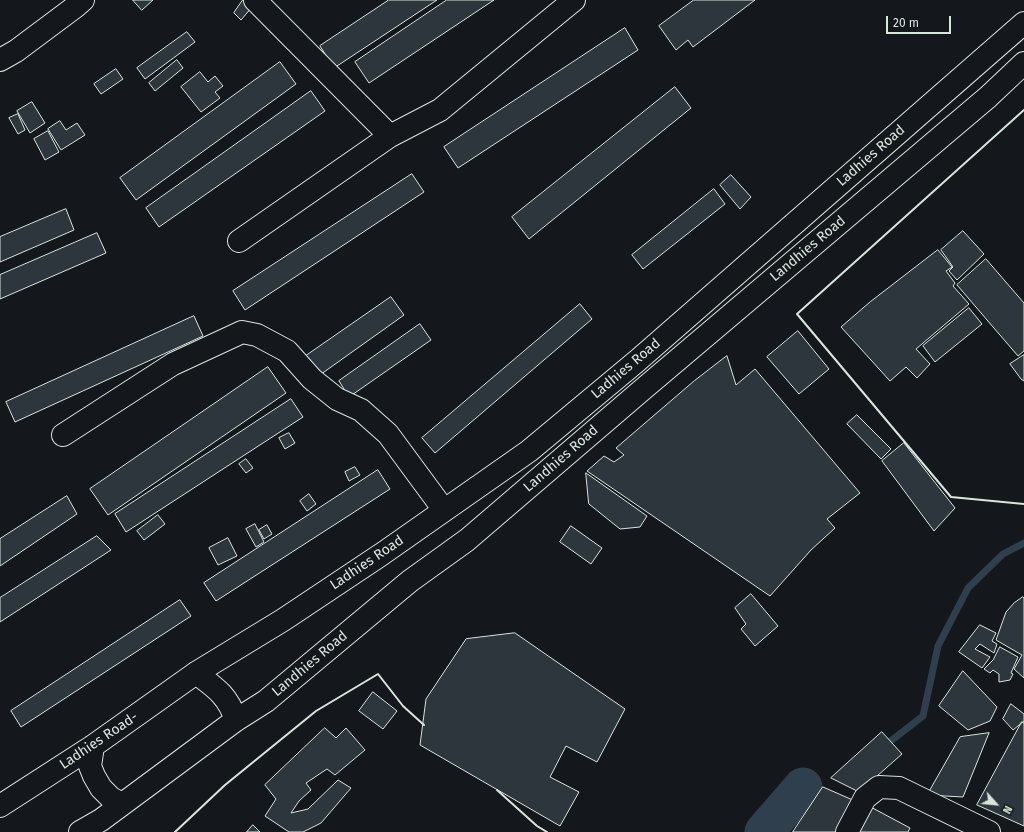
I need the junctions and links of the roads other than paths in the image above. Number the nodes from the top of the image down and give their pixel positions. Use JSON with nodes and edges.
{"nodes":[{"id":1,"x":83,"y":0,"type":"edge"},
{"id":2,"x":254,"y":0,"type":"edge"},
{"id":3,"x":574,"y":0,"type":"edge"},
{"id":4,"x":1024,"y":22,"type":"edge"},
{"id":5,"x":0,"y":60,"type":"edge"},
{"id":6,"x":1024,"y":63,"type":"edge"},
{"id":7,"x":390,"y":136,"type":"junction"},
{"id":8,"x":239,"y":242,"type":"dead end"},
{"id":9,"x":63,"y":434,"type":"dead end"},
{"id":10,"x":444,"y":510,"type":"junction"},
{"id":11,"x":196,"y":673,"type":"junction"},
{"id":12,"x":236,"y":720,"type":"junction"},
{"id":13,"x":93,"y":746,"type":"junction"},
{"id":14,"x":122,"y":804,"type":"junction"},
{"id":15,"x":0,"y":806,"type":"edge"},
{"id":16,"x":985,"y":831,"type":"edge"},
{"id":17,"x":80,"y":832,"type":"edge"},
{"id":18,"x":847,"y":832,"type":"edge"}],
"edges":[{"from":1,"to":5,"type":"main road"},
{"from":2,"to":7,"type":"main road"},
{"from":3,"to":7,"type":"main road"},
{"from":4,"to":10,"type":"main road","name":"Ladhies Road"},
{"from":6,"to":12,"type":"main road","name":"Landhies Road"},
{"from":7,"to":8,"type":"main road"},
{"from":9,"to":10,"type":"main road"},
{"from":10,"to":11,"type":"main road","name":"Ladhies Road"},
{"from":11,"to":12,"type":"main road"},
{"from":11,"to":13,"type":"main road","name":"Ladhies Road-"},
{"from":12,"to":14,"type":"main road","name":"Landhies Road"},
{"from":13,"to":14,"type":"main road"},
{"from":13,"to":15,"type":"main road","name":"Ladhies Road-"},
{"from":14,"to":17,"type":"main road","name":"Landhies Road"},
{"from":16,"to":18,"type":"main road"}]}
